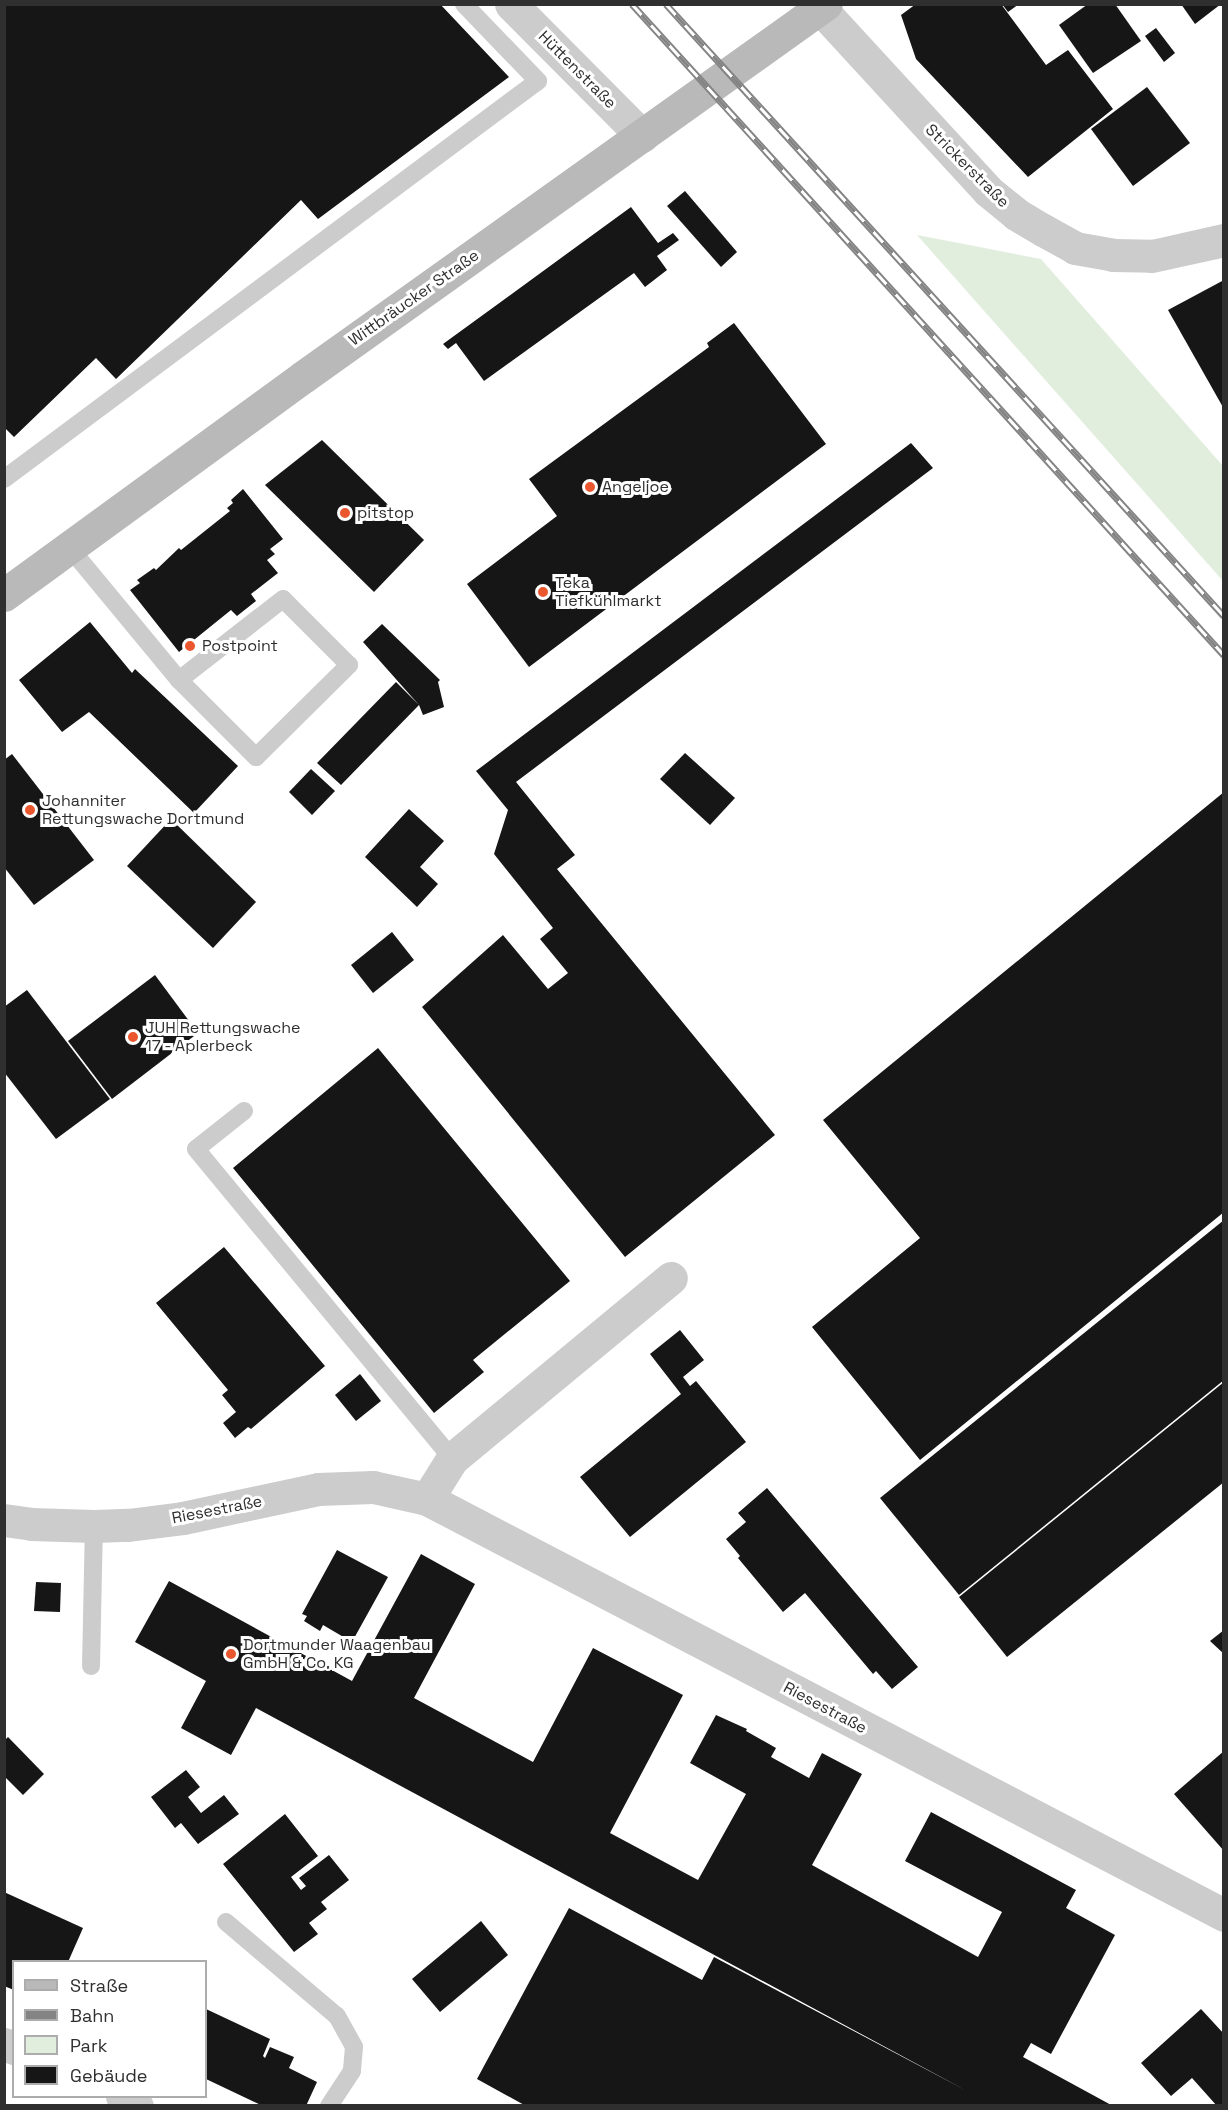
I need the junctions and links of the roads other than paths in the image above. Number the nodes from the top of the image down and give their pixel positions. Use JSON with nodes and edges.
{"nodes":[{"id":1,"x":464,"y":4,"type":"edge"},
{"id":2,"x":511,"y":4,"type":"edge"},
{"id":3,"x":823,"y":6,"type":"edge"},
{"id":4,"x":642,"y":136,"type":"junction"},
{"id":5,"x":1224,"y":240,"type":"edge"},
{"id":6,"x":4,"y":479,"type":"edge"},
{"id":7,"x":69,"y":547,"type":"junction"},
{"id":8,"x":4,"y":595,"type":"edge"},
{"id":9,"x":179,"y":680,"type":"junction"},
{"id":10,"x":244,"y":1111,"type":"dead end"},
{"id":11,"x":671,"y":1278,"type":"dead end"},
{"id":12,"x":452,"y":1459,"type":"junction"},
{"id":13,"x":427,"y":1499,"type":"junction"},
{"id":14,"x":4,"y":1520,"type":"edge"},
{"id":15,"x":94,"y":1527,"type":"junction"},
{"id":16,"x":91,"y":1666,"type":"dead end"},
{"id":17,"x":1224,"y":1915,"type":"edge"},
{"id":18,"x":226,"y":1922,"type":"dead end"},
{"id":19,"x":122,"y":2098,"type":"edge"},
{"id":20,"x":137,"y":2106,"type":"edge"},
{"id":21,"x":329,"y":2106,"type":"edge"}],
"edges":[{"from":1,"to":6,"type":"lane"},
{"from":2,"to":4,"type":"street","name":"Hüttenstraße"},
{"from":3,"to":4,"type":"main road","name":"Wittbräucker Straße"},
{"from":3,"to":5,"type":"street","name":"Strickerstraße"},
{"from":4,"to":7,"type":"main road","name":"Wittbräucker Straße"},
{"from":7,"to":8,"type":"main road","name":"Wittbräucker Straße"},
{"from":7,"to":9,"type":"lane"},
{"from":9,"to":9,"type":"lane"},
{"from":10,"to":12,"type":"lane"},
{"from":11,"to":12,"type":"street"},
{"from":12,"to":13,"type":"street"},
{"from":13,"to":15,"type":"street","name":"Riesestraße"},
{"from":13,"to":17,"type":"street","name":"Riesestraße"},
{"from":14,"to":15,"type":"street","name":"Riesestraße"},
{"from":15,"to":16,"type":"lane"},
{"from":18,"to":21,"type":"lane"},
{"from":19,"to":20,"type":"street"}]}
